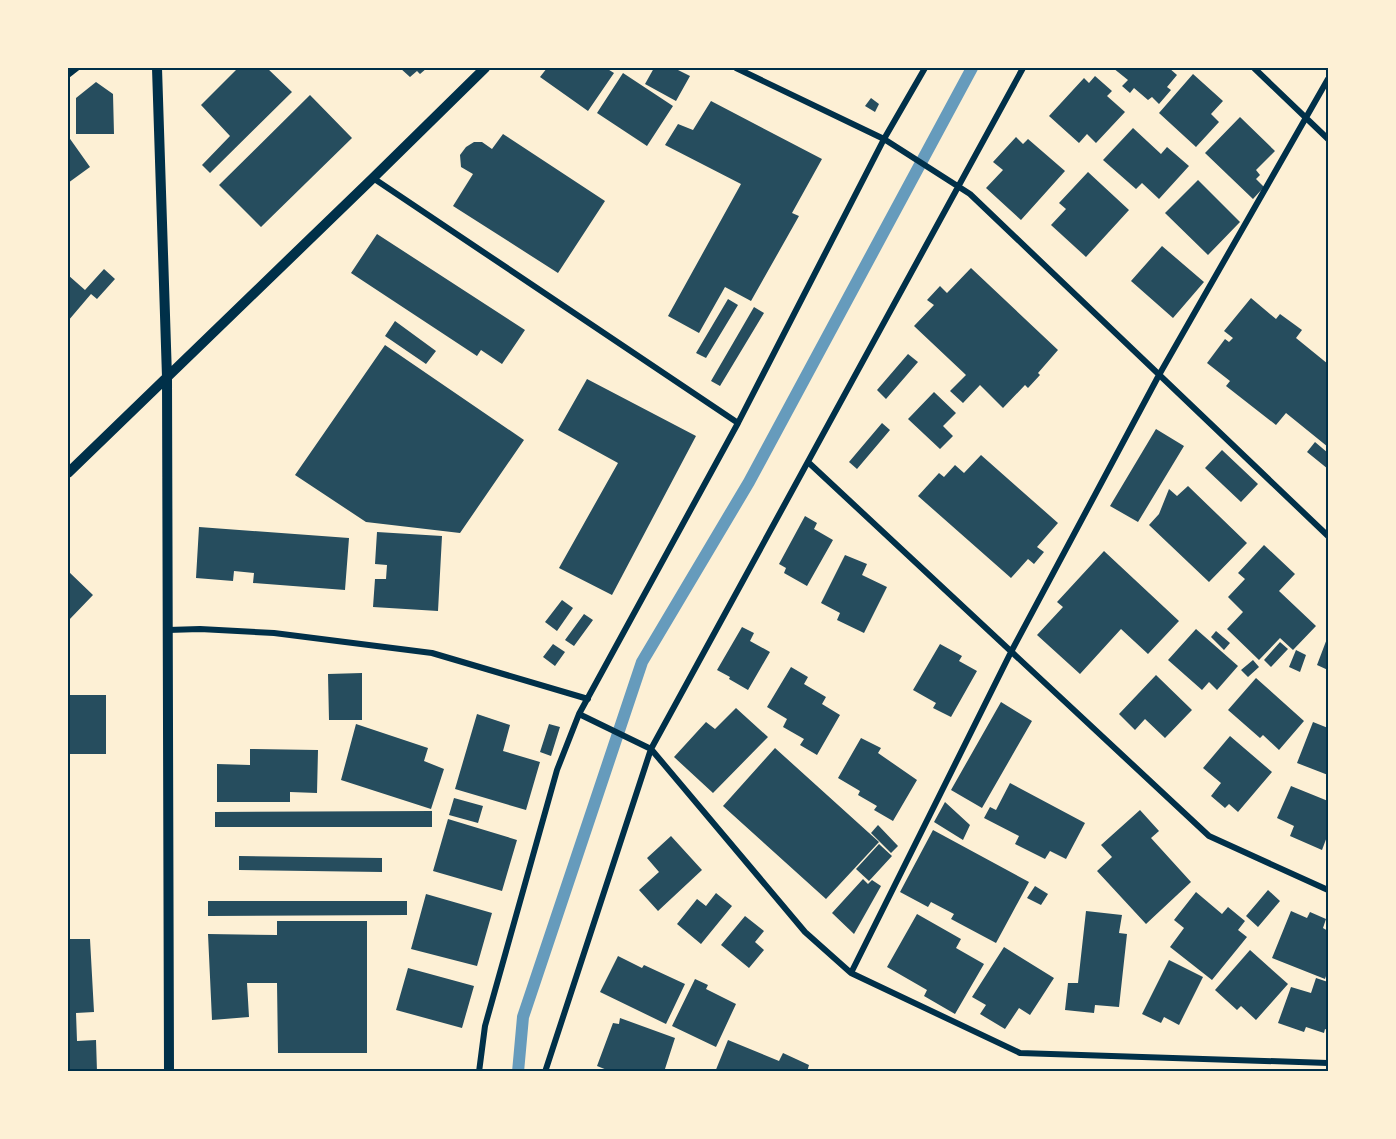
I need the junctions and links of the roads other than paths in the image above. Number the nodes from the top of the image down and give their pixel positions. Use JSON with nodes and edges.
{"nodes":[{"id":1,"x":77,"y":68,"type":"edge"},
{"id":2,"x":157,"y":68,"type":"edge"},
{"id":3,"x":485,"y":68,"type":"edge"},
{"id":4,"x":736,"y":68,"type":"edge"},
{"id":5,"x":926,"y":68,"type":"edge"},
{"id":6,"x":1023,"y":68,"type":"edge"},
{"id":7,"x":1254,"y":68,"type":"edge"},
{"id":8,"x":68,"y":75,"type":"edge"},
{"id":9,"x":1329,"y":79,"type":"edge"},
{"id":10,"x":1306,"y":118,"type":"junction"},
{"id":11,"x":884,"y":139,"type":"junction"},
{"id":12,"x":1329,"y":140,"type":"edge"},
{"id":13,"x":373,"y":178,"type":"junction"},
{"id":14,"x":958,"y":187,"type":"junction"},
{"id":15,"x":1159,"y":375,"type":"junction"},
{"id":16,"x":167,"y":376,"type":"junction"},
{"id":17,"x":738,"y":423,"type":"junction"},
{"id":18,"x":808,"y":462,"type":"junction"},
{"id":19,"x":68,"y":473,"type":"edge"},
{"id":20,"x":1329,"y":536,"type":"edge"},
{"id":21,"x":168,"y":630,"type":"junction"},
{"id":22,"x":1011,"y":652,"type":"junction"},
{"id":23,"x":588,"y":699,"type":"junction"},
{"id":24,"x":579,"y":714,"type":"junction"},
{"id":25,"x":651,"y":749,"type":"junction"},
{"id":26,"x":1329,"y":890,"type":"edge"},
{"id":27,"x":851,"y":973,"type":"junction"},
{"id":28,"x":1329,"y":1063,"type":"edge"},
{"id":29,"x":169,"y":1071,"type":"edge"},
{"id":30,"x":479,"y":1071,"type":"edge"},
{"id":31,"x":545,"y":1071,"type":"edge"}],
"edges":[{"from":1,"to":8,"type":"street"},
{"from":2,"to":16,"type":"street"},
{"from":3,"to":13,"type":"street"},
{"from":4,"to":11,"type":"street"},
{"from":5,"to":11,"type":"street"},
{"from":6,"to":14,"type":"street"},
{"from":7,"to":10,"type":"street"},
{"from":9,"to":10,"type":"street"},
{"from":10,"to":12,"type":"street"},
{"from":10,"to":15,"type":"street"},
{"from":11,"to":14,"type":"street"},
{"from":11,"to":17,"type":"street"},
{"from":13,"to":16,"type":"street"},
{"from":13,"to":17,"type":"street"},
{"from":14,"to":15,"type":"street"},
{"from":14,"to":18,"type":"street"},
{"from":15,"to":20,"type":"street"},
{"from":15,"to":22,"type":"street"},
{"from":16,"to":19,"type":"street"},
{"from":16,"to":21,"type":"street"},
{"from":17,"to":23,"type":"street"},
{"from":18,"to":22,"type":"street"},
{"from":18,"to":25,"type":"street"},
{"from":21,"to":23,"type":"street"},
{"from":21,"to":29,"type":"street"},
{"from":22,"to":26,"type":"street"},
{"from":22,"to":27,"type":"street"},
{"from":23,"to":24,"type":"street"},
{"from":24,"to":25,"type":"street"},
{"from":24,"to":30,"type":"street"},
{"from":25,"to":27,"type":"street"},
{"from":25,"to":31,"type":"street"},
{"from":27,"to":28,"type":"street"}]}
